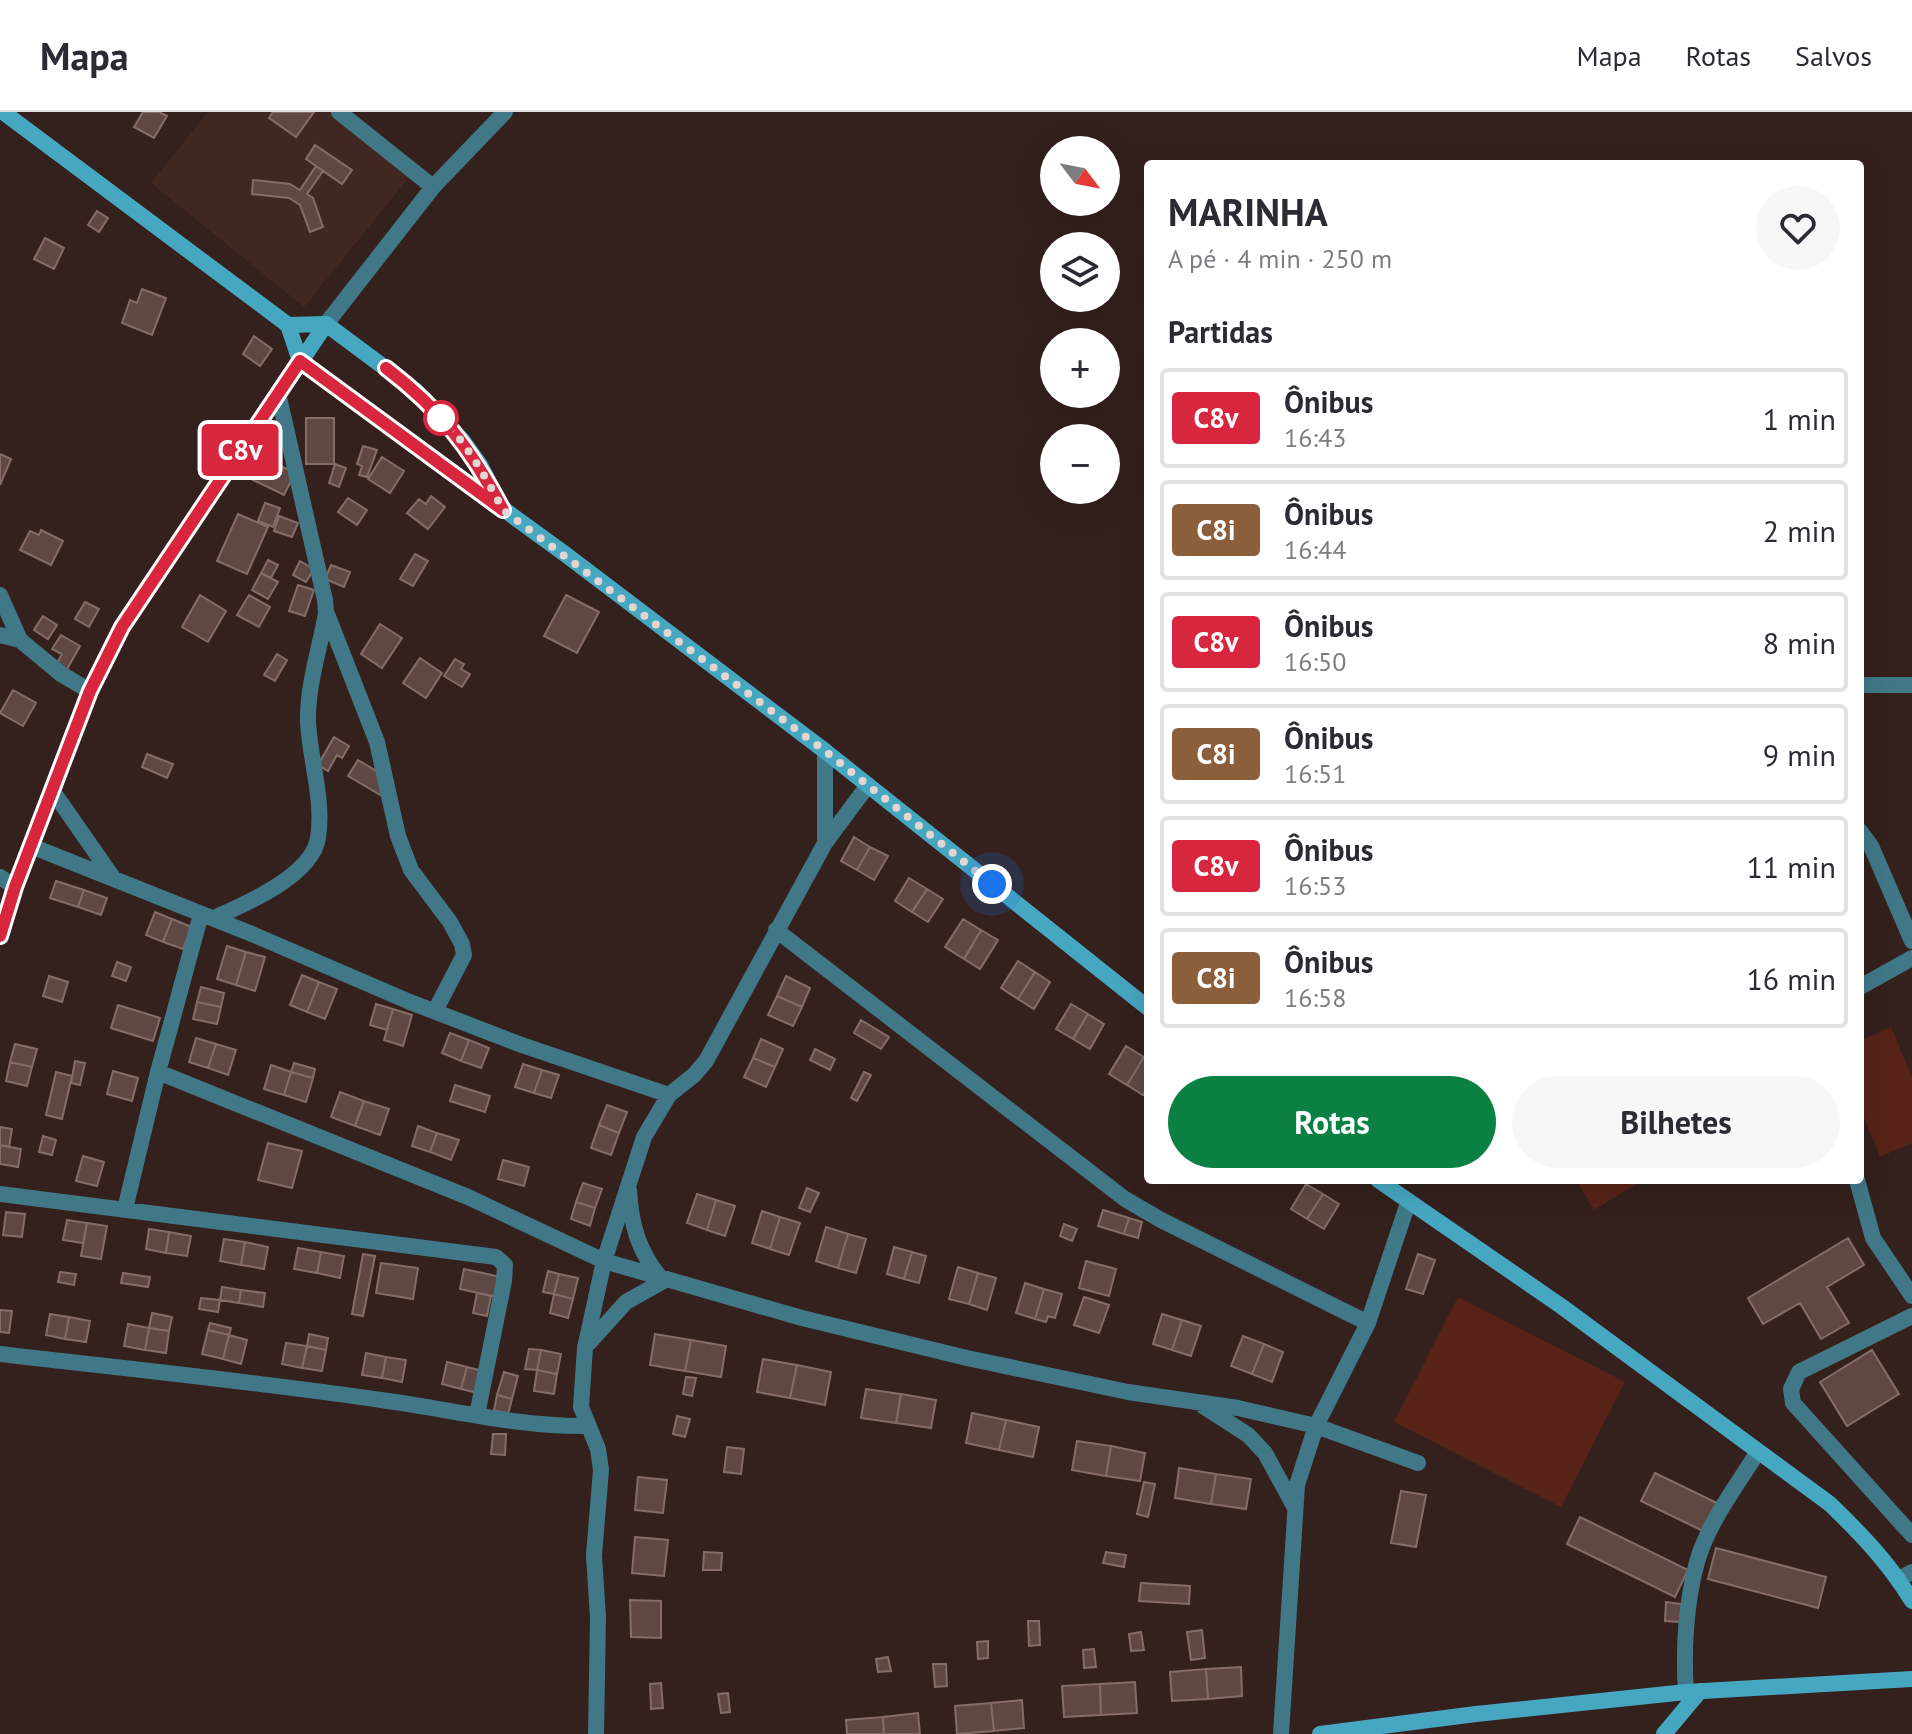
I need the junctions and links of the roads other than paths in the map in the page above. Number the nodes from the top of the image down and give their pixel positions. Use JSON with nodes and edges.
{"nodes":[{"id":1,"x":339,"y":112,"type":"edge"},
{"id":2,"x":505,"y":112,"type":"edge"},
{"id":3,"x":7,"y":113,"type":"edge"},
{"id":4,"x":433,"y":187,"type":"junction"},
{"id":5,"x":326,"y":324,"type":"junction"},
{"id":6,"x":288,"y":325,"type":"junction"},
{"id":7,"x":300,"y":361,"type":"junction"},
{"id":8,"x":278,"y":393,"type":"junction"},
{"id":9,"x":503,"y":510,"type":"junction"},
{"id":10,"x":0,"y":595,"type":"edge"},
{"id":11,"x":326,"y":613,"type":"junction"},
{"id":12,"x":0,"y":635,"type":"edge"},
{"id":13,"x":20,"y":640,"type":"junction"},
{"id":14,"x":1864,"y":685,"type":"edge"},
{"id":15,"x":1912,"y":685,"type":"edge"},
{"id":16,"x":90,"y":691,"type":"junction"},
{"id":17,"x":825,"y":751,"type":"junction"},
{"id":18,"x":868,"y":785,"type":"junction"},
{"id":19,"x":52,"y":790,"type":"junction"},
{"id":20,"x":1864,"y":836,"type":"edge"},
{"id":21,"x":825,"y":843,"type":"junction"},
{"id":22,"x":31,"y":846,"type":"junction"},
{"id":23,"x":0,"y":877,"type":"edge"},
{"id":24,"x":115,"y":880,"type":"junction"},
{"id":25,"x":15,"y":887,"type":"junction"},
{"id":26,"x":208,"y":916,"type":"junction"},
{"id":27,"x":776,"y":930,"type":"junction"},
{"id":28,"x":0,"y":936,"type":"edge"},
{"id":29,"x":1912,"y":941,"type":"edge"},
{"id":30,"x":1912,"y":958,"type":"edge"},
{"id":31,"x":1864,"y":985,"type":"edge"},
{"id":32,"x":1144,"y":1005,"type":"edge"},
{"id":33,"x":435,"y":1011,"type":"junction"},
{"id":34,"x":158,"y":1072,"type":"junction"},
{"id":35,"x":669,"y":1095,"type":"junction"},
{"id":36,"x":628,"y":1181,"type":"junction"},
{"id":37,"x":1383,"y":1184,"type":"edge"},
{"id":38,"x":1858,"y":1184,"type":"edge"},
{"id":39,"x":0,"y":1194,"type":"edge"},
{"id":40,"x":1408,"y":1203,"type":"junction"},
{"id":41,"x":125,"y":1209,"type":"junction"},
{"id":42,"x":604,"y":1261,"type":"junction"},
{"id":43,"x":663,"y":1278,"type":"junction"},
{"id":44,"x":1912,"y":1296,"type":"edge"},
{"id":45,"x":1912,"y":1316,"type":"edge"},
{"id":46,"x":1368,"y":1323,"type":"junction"},
{"id":47,"x":585,"y":1348,"type":"junction"},
{"id":48,"x":0,"y":1354,"type":"edge"},
{"id":49,"x":1198,"y":1402,"type":"junction"},
{"id":50,"x":477,"y":1415,"type":"junction"},
{"id":51,"x":587,"y":1426,"type":"junction"},
{"id":52,"x":1316,"y":1426,"type":"junction"},
{"id":53,"x":1757,"y":1453,"type":"junction"},
{"id":54,"x":1418,"y":1463,"type":"dead end"},
{"id":55,"x":1295,"y":1510,"type":"junction"},
{"id":56,"x":1912,"y":1535,"type":"edge"},
{"id":57,"x":1906,"y":1576,"type":"edge"},
{"id":58,"x":1912,"y":1601,"type":"edge"},
{"id":59,"x":1912,"y":1679,"type":"edge"},
{"id":60,"x":1693,"y":1691,"type":"junction"},
{"id":61,"x":596,"y":1734,"type":"edge"},
{"id":62,"x":1281,"y":1734,"type":"edge"},
{"id":63,"x":1320,"y":1734,"type":"edge"},
{"id":64,"x":1664,"y":1734,"type":"edge"}],
"edges":[{"from":1,"to":4,"type":"street"},
{"from":2,"to":4,"type":"street"},
{"from":3,"to":6,"type":"street"},
{"from":4,"to":5,"type":"street"},
{"from":5,"to":6,"type":"street"},
{"from":5,"to":7,"type":"street"},
{"from":5,"to":9,"type":"street"},
{"from":6,"to":7,"type":"street"},
{"from":7,"to":8,"type":"street"},
{"from":7,"to":9,"type":"street"},
{"from":8,"to":11,"type":"street"},
{"from":8,"to":16,"type":"street"},
{"from":9,"to":17,"type":"street"},
{"from":10,"to":13,"type":"street"},
{"from":11,"to":26,"type":"street"},
{"from":11,"to":33,"type":"street"},
{"from":12,"to":13,"type":"street"},
{"from":13,"to":16,"type":"street"},
{"from":14,"to":15,"type":"street"},
{"from":16,"to":19,"type":"street"},
{"from":17,"to":18,"type":"street"},
{"from":17,"to":21,"type":"street"},
{"from":18,"to":21,"type":"street"},
{"from":18,"to":32,"type":"street"},
{"from":19,"to":22,"type":"street"},
{"from":19,"to":24,"type":"street"},
{"from":20,"to":29,"type":"street"},
{"from":21,"to":27,"type":"street"},
{"from":22,"to":24,"type":"street"},
{"from":22,"to":25,"type":"street"},
{"from":23,"to":25,"type":"street"},
{"from":24,"to":26,"type":"street"},
{"from":25,"to":28,"type":"street"},
{"from":26,"to":33,"type":"street"},
{"from":26,"to":34,"type":"street"},
{"from":27,"to":35,"type":"street"},
{"from":27,"to":46,"type":"street"},
{"from":30,"to":31,"type":"street"},
{"from":33,"to":35,"type":"street"},
{"from":34,"to":41,"type":"street"},
{"from":34,"to":42,"type":"street"},
{"from":35,"to":36,"type":"street"},
{"from":36,"to":42,"type":"street"},
{"from":36,"to":43,"type":"street"},
{"from":37,"to":40,"type":"street"},
{"from":38,"to":44,"type":"street"},
{"from":39,"to":41,"type":"street"},
{"from":40,"to":46,"type":"street"},
{"from":40,"to":53,"type":"street"},
{"from":41,"to":50,"type":"street"},
{"from":42,"to":43,"type":"street"},
{"from":42,"to":47,"type":"street"},
{"from":43,"to":47,"type":"street"},
{"from":43,"to":49,"type":"street"},
{"from":45,"to":56,"type":"street"},
{"from":46,"to":52,"type":"street"},
{"from":47,"to":51,"type":"street"},
{"from":48,"to":50,"type":"street"},
{"from":49,"to":52,"type":"street"},
{"from":49,"to":55,"type":"street"},
{"from":50,"to":51,"type":"street"},
{"from":51,"to":61,"type":"street"},
{"from":52,"to":54,"type":"street"},
{"from":52,"to":55,"type":"street"},
{"from":53,"to":57,"type":"street"},
{"from":53,"to":60,"type":"street"},
{"from":55,"to":62,"type":"street"},
{"from":57,"to":58,"type":"street"},
{"from":59,"to":60,"type":"street"},
{"from":60,"to":63,"type":"street"},
{"from":60,"to":64,"type":"street"}]}
